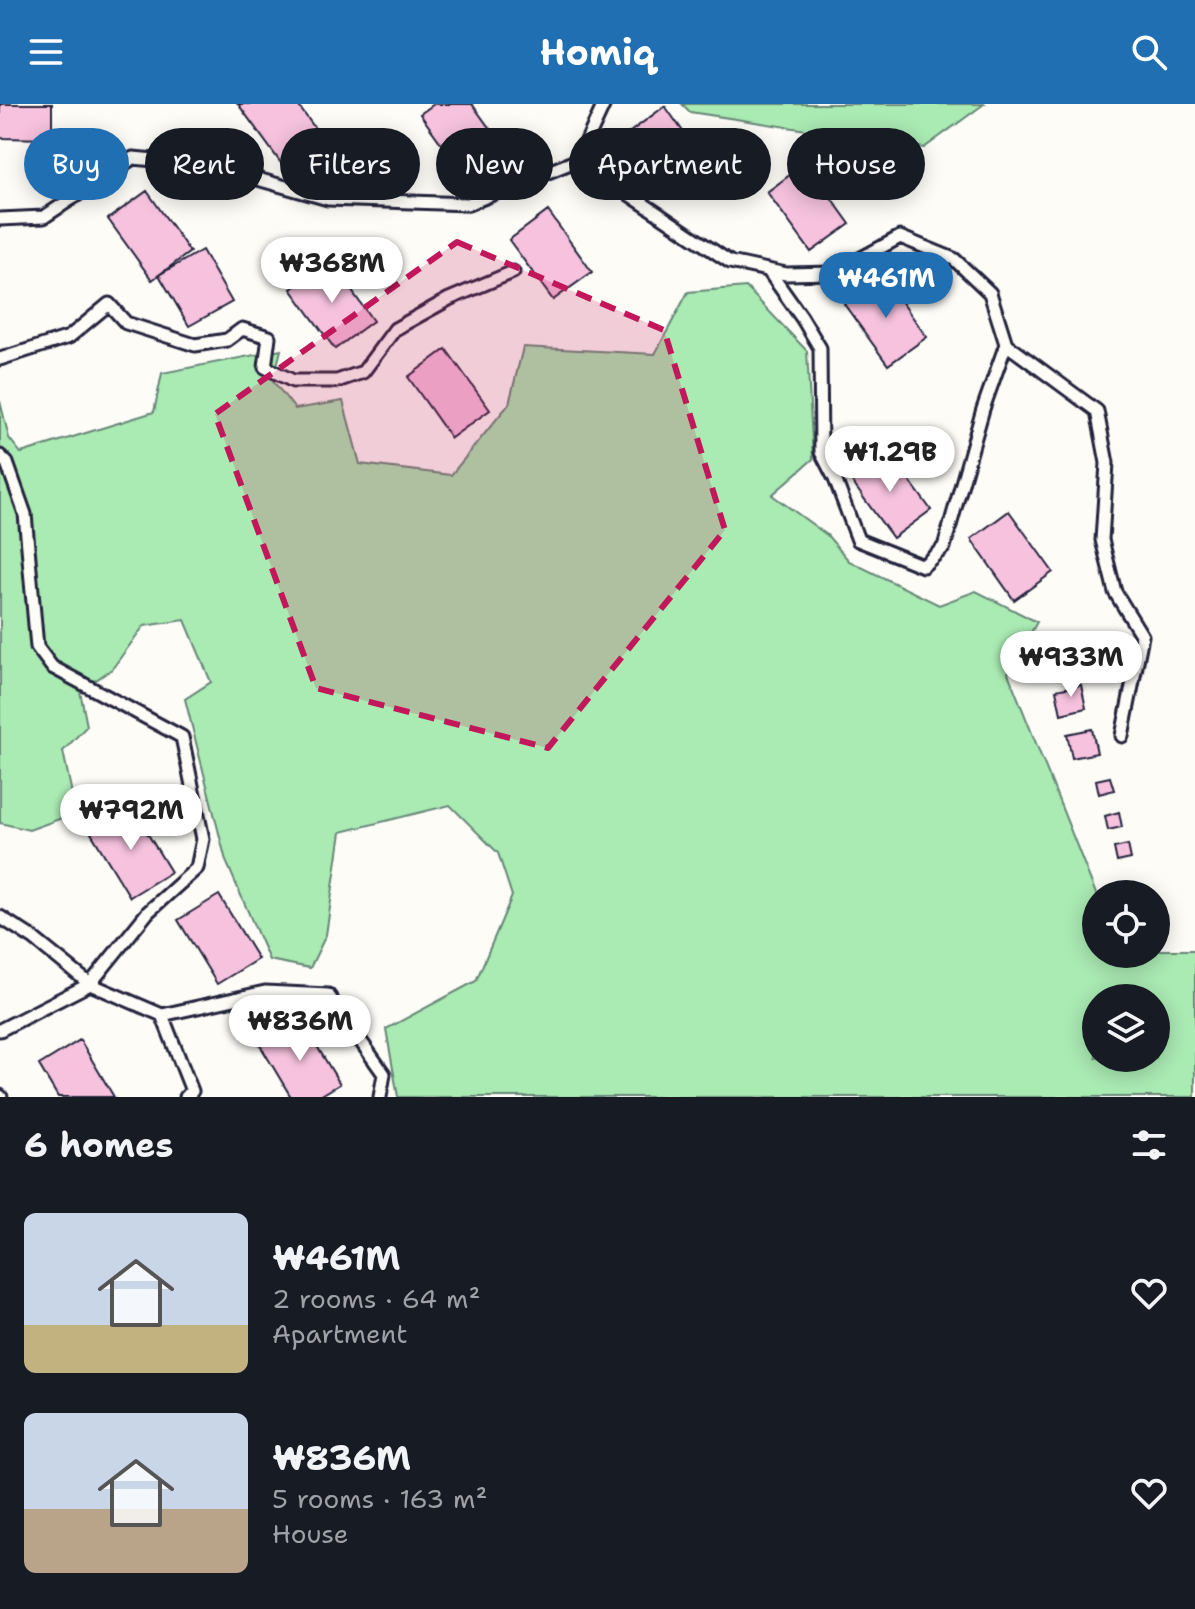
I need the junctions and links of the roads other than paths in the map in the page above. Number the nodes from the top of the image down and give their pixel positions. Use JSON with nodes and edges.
{"nodes":[{"id":1,"x":604,"y":104,"type":"edge"},
{"id":2,"x":593,"y":128,"type":"edge"},
{"id":3,"x":569,"y":164,"type":"edge"},
{"id":4,"x":638,"y":200,"type":"edge"},
{"id":5,"x":0,"y":219,"type":"edge"},
{"id":6,"x":768,"y":270,"type":"junction"},
{"id":7,"x":513,"y":272,"type":"dead end"},
{"id":8,"x":1006,"y":344,"type":"junction"},
{"id":9,"x":0,"y":359,"type":"edge"},
{"id":10,"x":0,"y":456,"type":"edge"},
{"id":11,"x":1122,"y":736,"type":"dead end"},
{"id":12,"x":0,"y":917,"type":"edge"},
{"id":13,"x":90,"y":984,"type":"junction"},
{"id":14,"x":162,"y":1015,"type":"junction"},
{"id":15,"x":0,"y":1030,"type":"edge"},
{"id":16,"x":186,"y":1097,"type":"edge"},
{"id":17,"x":380,"y":1097,"type":"edge"}],
"edges":[{"from":1,"to":2,"type":"lane"},
{"from":3,"to":5,"type":"lane"},
{"from":4,"to":6,"type":"lane"},
{"from":6,"to":8,"type":"lane"},
{"from":6,"to":8,"type":"lane"},
{"from":7,"to":9,"type":"lane"},
{"from":8,"to":11,"type":"lane"},
{"from":10,"to":13,"type":"lane"},
{"from":12,"to":13,"type":"lane"},
{"from":13,"to":14,"type":"lane"},
{"from":13,"to":15,"type":"lane"},
{"from":14,"to":16,"type":"lane"},
{"from":14,"to":17,"type":"lane"}]}
